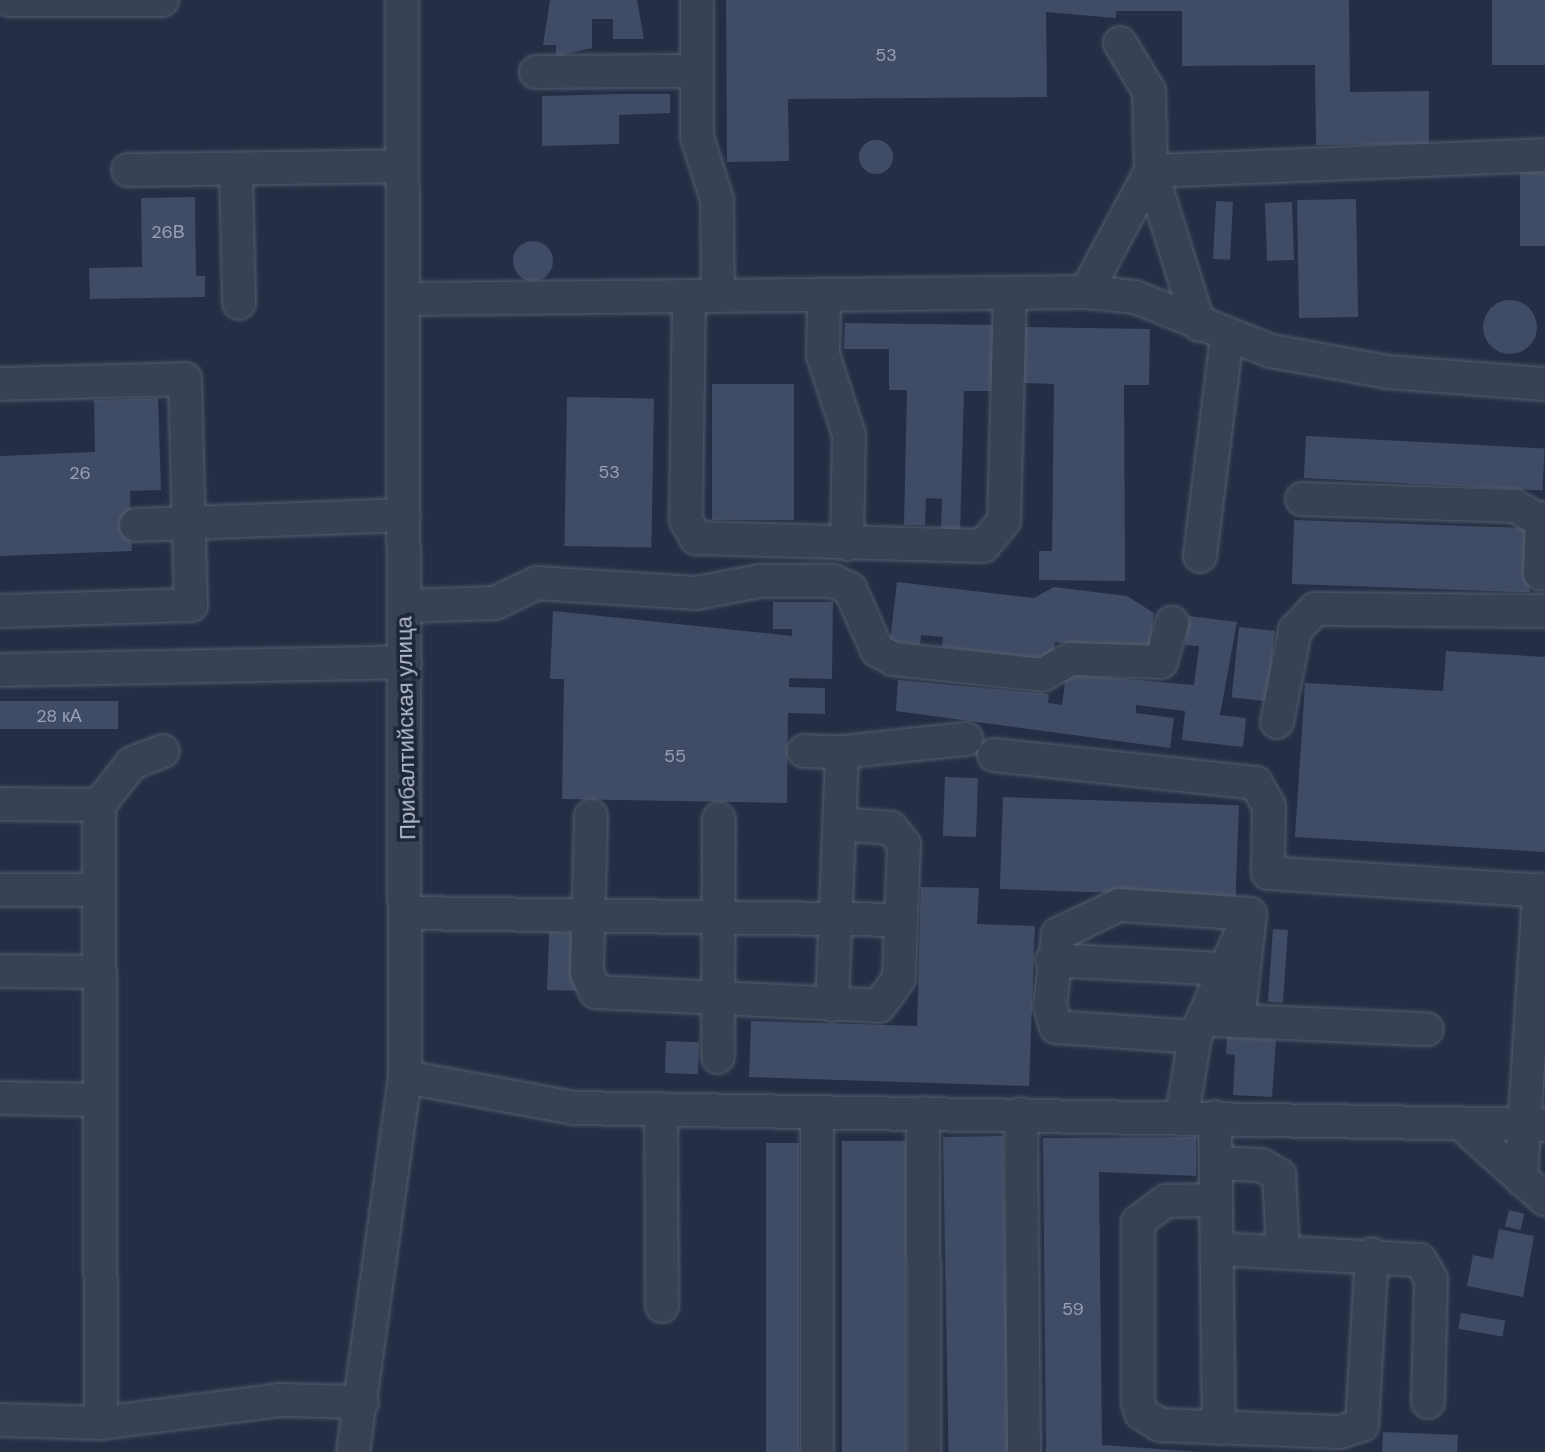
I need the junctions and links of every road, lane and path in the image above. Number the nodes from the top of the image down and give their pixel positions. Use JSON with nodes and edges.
{"nodes":[{"id":1,"x":10,"y":0,"type":"edge"},
{"id":2,"x":162,"y":0,"type":"edge"},
{"id":3,"x":402,"y":0,"type":"edge"},
{"id":4,"x":697,"y":0,"type":"edge"},
{"id":5,"x":1120,"y":43,"type":"dead end"},
{"id":6,"x":696,"y":71,"type":"junction"},
{"id":7,"x":536,"y":72,"type":"dead end"},
{"id":8,"x":1545,"y":155,"type":"edge"},
{"id":9,"x":402,"y":166,"type":"junction"},
{"id":10,"x":128,"y":170,"type":"dead end"},
{"id":11,"x":236,"y":170,"type":"junction"},
{"id":12,"x":1151,"y":171,"type":"junction"},
{"id":13,"x":1086,"y":292,"type":"junction"},
{"id":14,"x":1010,"y":293,"type":"junction"},
{"id":15,"x":824,"y":295,"type":"junction"},
{"id":16,"x":704,"y":297,"type":"junction"},
{"id":17,"x":404,"y":299,"type":"junction"},
{"id":18,"x":239,"y":303,"type":"dead end"},
{"id":19,"x":1213,"y":331,"type":"junction"},
{"id":20,"x":0,"y":384,"type":"edge"},
{"id":21,"x":1545,"y":384,"type":"edge"},
{"id":22,"x":1302,"y":499,"type":"dead end"},
{"id":23,"x":404,"y":515,"type":"junction"},
{"id":24,"x":1543,"y":521,"type":"edge"},
{"id":25,"x":189,"y":523,"type":"junction"},
{"id":26,"x":136,"y":525,"type":"dead end"},
{"id":27,"x":847,"y":544,"type":"junction"},
{"id":28,"x":1200,"y":556,"type":"dead end"},
{"id":29,"x":1542,"y":566,"type":"edge"},
{"id":30,"x":405,"y":606,"type":"junction"},
{"id":31,"x":0,"y":611,"type":"edge"},
{"id":32,"x":1542,"y":611,"type":"edge"},
{"id":33,"x":1172,"y":623,"type":"dead end"},
{"id":34,"x":405,"y":662,"type":"junction"},
{"id":35,"x":0,"y":670,"type":"edge"},
{"id":36,"x":1277,"y":722,"type":"dead end"},
{"id":37,"x":966,"y":739,"type":"dead end"},
{"id":38,"x":163,"y":751,"type":"dead end"},
{"id":39,"x":804,"y":751,"type":"dead end"},
{"id":40,"x":842,"y":752,"type":"junction"},
{"id":41,"x":994,"y":755,"type":"dead end"},
{"id":42,"x":0,"y":804,"type":"edge"},
{"id":43,"x":99,"y":805,"type":"junction"},
{"id":44,"x":591,"y":816,"type":"dead end"},
{"id":45,"x":719,"y":819,"type":"dead end"},
{"id":46,"x":839,"y":824,"type":"junction"},
{"id":47,"x":1268,"y":873,"type":"junction"},
{"id":48,"x":0,"y":890,"type":"edge"},
{"id":49,"x":99,"y":890,"type":"junction"},
{"id":50,"x":1542,"y":890,"type":"edge"},
{"id":51,"x":407,"y":913,"type":"junction"},
{"id":52,"x":1250,"y":914,"type":"junction"},
{"id":53,"x":589,"y":915,"type":"junction"},
{"id":54,"x":719,"y":917,"type":"junction"},
{"id":55,"x":836,"y":919,"type":"junction"},
{"id":56,"x":901,"y":920,"type":"junction"},
{"id":57,"x":1052,"y":960,"type":"junction"},
{"id":58,"x":1225,"y":969,"type":"junction"},
{"id":59,"x":0,"y":971,"type":"edge"},
{"id":60,"x":100,"y":972,"type":"junction"},
{"id":61,"x":718,"y":1001,"type":"junction"},
{"id":62,"x":832,"y":1005,"type":"junction"},
{"id":63,"x":1238,"y":1021,"type":"junction"},
{"id":64,"x":1198,"y":1028,"type":"junction"},
{"id":65,"x":1427,"y":1029,"type":"dead end"},
{"id":66,"x":718,"y":1057,"type":"dead end"},
{"id":67,"x":405,"y":1077,"type":"junction"},
{"id":68,"x":0,"y":1098,"type":"edge"},
{"id":69,"x":100,"y":1100,"type":"junction"},
{"id":70,"x":661,"y":1109,"type":"junction"},
{"id":71,"x":817,"y":1113,"type":"junction"},
{"id":72,"x":923,"y":1113,"type":"junction"},
{"id":73,"x":1021,"y":1114,"type":"junction"},
{"id":74,"x":1182,"y":1116,"type":"junction"},
{"id":75,"x":1215,"y":1117,"type":"junction"},
{"id":76,"x":1461,"y":1124,"type":"junction"},
{"id":77,"x":1533,"y":1124,"type":"edge"},
{"id":78,"x":1216,"y":1163,"type":"junction"},
{"id":79,"x":1533,"y":1189,"type":"edge"},
{"id":80,"x":1216,"y":1200,"type":"junction"},
{"id":81,"x":1217,"y":1249,"type":"junction"},
{"id":82,"x":1283,"y":1252,"type":"junction"},
{"id":83,"x":1372,"y":1254,"type":"junction"},
{"id":84,"x":662,"y":1306,"type":"dead end"},
{"id":85,"x":362,"y":1402,"type":"junction"},
{"id":86,"x":1428,"y":1402,"type":"dead end"},
{"id":87,"x":0,"y":1420,"type":"edge"},
{"id":88,"x":101,"y":1423,"type":"junction"},
{"id":89,"x":1219,"y":1428,"type":"junction"},
{"id":90,"x":353,"y":1452,"type":"edge"},
{"id":91,"x":817,"y":1452,"type":"edge"},
{"id":92,"x":924,"y":1452,"type":"edge"},
{"id":93,"x":1024,"y":1452,"type":"edge"}],
"edges":[{"from":1,"to":2,"type":"street"},
{"from":3,"to":9,"type":"street","name":"Прибалтийская улица"},
{"from":4,"to":6,"type":"street"},
{"from":5,"to":12,"type":"street"},
{"from":6,"to":7,"type":"street"},
{"from":6,"to":16,"type":"street"},
{"from":8,"to":12,"type":"street"},
{"from":9,"to":11,"type":"street"},
{"from":9,"to":17,"type":"street","name":"Прибалтийская улица"},
{"from":10,"to":11,"type":"street"},
{"from":11,"to":18,"type":"street"},
{"from":12,"to":13,"type":"street"},
{"from":12,"to":19,"type":"street"},
{"from":13,"to":14,"type":"street"},
{"from":13,"to":19,"type":"street"},
{"from":14,"to":15,"type":"street"},
{"from":14,"to":27,"type":"street"},
{"from":15,"to":16,"type":"street"},
{"from":15,"to":27,"type":"street"},
{"from":16,"to":17,"type":"street"},
{"from":16,"to":27,"type":"street"},
{"from":17,"to":23,"type":"street","name":"Прибалтийская улица"},
{"from":19,"to":21,"type":"street"},
{"from":19,"to":28,"type":"street"},
{"from":20,"to":25,"type":"street"},
{"from":22,"to":24,"type":"street"},
{"from":23,"to":25,"type":"street"},
{"from":23,"to":30,"type":"street","name":"Прибалтийская улица"},
{"from":24,"to":29,"type":"street"},
{"from":25,"to":26,"type":"street"},
{"from":25,"to":31,"type":"street"},
{"from":29,"to":32,"type":"street"},
{"from":30,"to":33,"type":"street"},
{"from":30,"to":34,"type":"street","name":"Прибалтийская улица"},
{"from":32,"to":36,"type":"street"},
{"from":34,"to":35,"type":"street"},
{"from":34,"to":51,"type":"street","name":"Прибалтийская улица"},
{"from":37,"to":40,"type":"street"},
{"from":38,"to":43,"type":"street"},
{"from":39,"to":40,"type":"street"},
{"from":40,"to":46,"type":"street"},
{"from":41,"to":47,"type":"street"},
{"from":42,"to":43,"type":"street"},
{"from":43,"to":49,"type":"street"},
{"from":44,"to":53,"type":"street"},
{"from":45,"to":54,"type":"street"},
{"from":46,"to":55,"type":"street"},
{"from":46,"to":56,"type":"street"},
{"from":47,"to":50,"type":"street"},
{"from":47,"to":52,"type":"street"},
{"from":48,"to":49,"type":"street"},
{"from":49,"to":60,"type":"street"},
{"from":50,"to":77,"type":"street"},
{"from":51,"to":53,"type":"street"},
{"from":51,"to":67,"type":"street","name":"Прибалтийская улица"},
{"from":52,"to":57,"type":"street"},
{"from":52,"to":58,"type":"street"},
{"from":52,"to":63,"type":"street"},
{"from":53,"to":54,"type":"street"},
{"from":53,"to":61,"type":"street"},
{"from":54,"to":55,"type":"street"},
{"from":54,"to":61,"type":"street"},
{"from":55,"to":56,"type":"street"},
{"from":55,"to":62,"type":"street"},
{"from":56,"to":62,"type":"street"},
{"from":57,"to":58,"type":"street"},
{"from":57,"to":64,"type":"street"},
{"from":58,"to":64,"type":"street"},
{"from":59,"to":60,"type":"street"},
{"from":60,"to":69,"type":"street"},
{"from":61,"to":62,"type":"street"},
{"from":61,"to":66,"type":"street"},
{"from":63,"to":64,"type":"street"},
{"from":63,"to":65,"type":"street"},
{"from":64,"to":74,"type":"street"},
{"from":67,"to":70,"type":"street"},
{"from":67,"to":85,"type":"street","name":"Прибалтийская улица"},
{"from":68,"to":69,"type":"street"},
{"from":69,"to":88,"type":"street"},
{"from":70,"to":71,"type":"street"},
{"from":70,"to":84,"type":"street"},
{"from":71,"to":72,"type":"street"},
{"from":71,"to":91,"type":"street"},
{"from":72,"to":73,"type":"street"},
{"from":72,"to":92,"type":"street"},
{"from":73,"to":74,"type":"street"},
{"from":73,"to":93,"type":"street"},
{"from":74,"to":75,"type":"street"},
{"from":75,"to":76,"type":"street"},
{"from":75,"to":78,"type":"street"},
{"from":76,"to":77,"type":"street"},
{"from":76,"to":79,"type":"street"},
{"from":77,"to":79,"type":"street"},
{"from":78,"to":80,"type":"street"},
{"from":78,"to":82,"type":"street"},
{"from":80,"to":81,"type":"street"},
{"from":80,"to":89,"type":"street"},
{"from":81,"to":82,"type":"street"},
{"from":81,"to":89,"type":"street"},
{"from":82,"to":83,"type":"street"},
{"from":83,"to":86,"type":"street"},
{"from":83,"to":89,"type":"street"},
{"from":85,"to":88,"type":"street"},
{"from":85,"to":90,"type":"street","name":"Прибалтийская улица"},
{"from":87,"to":88,"type":"street"}]}
